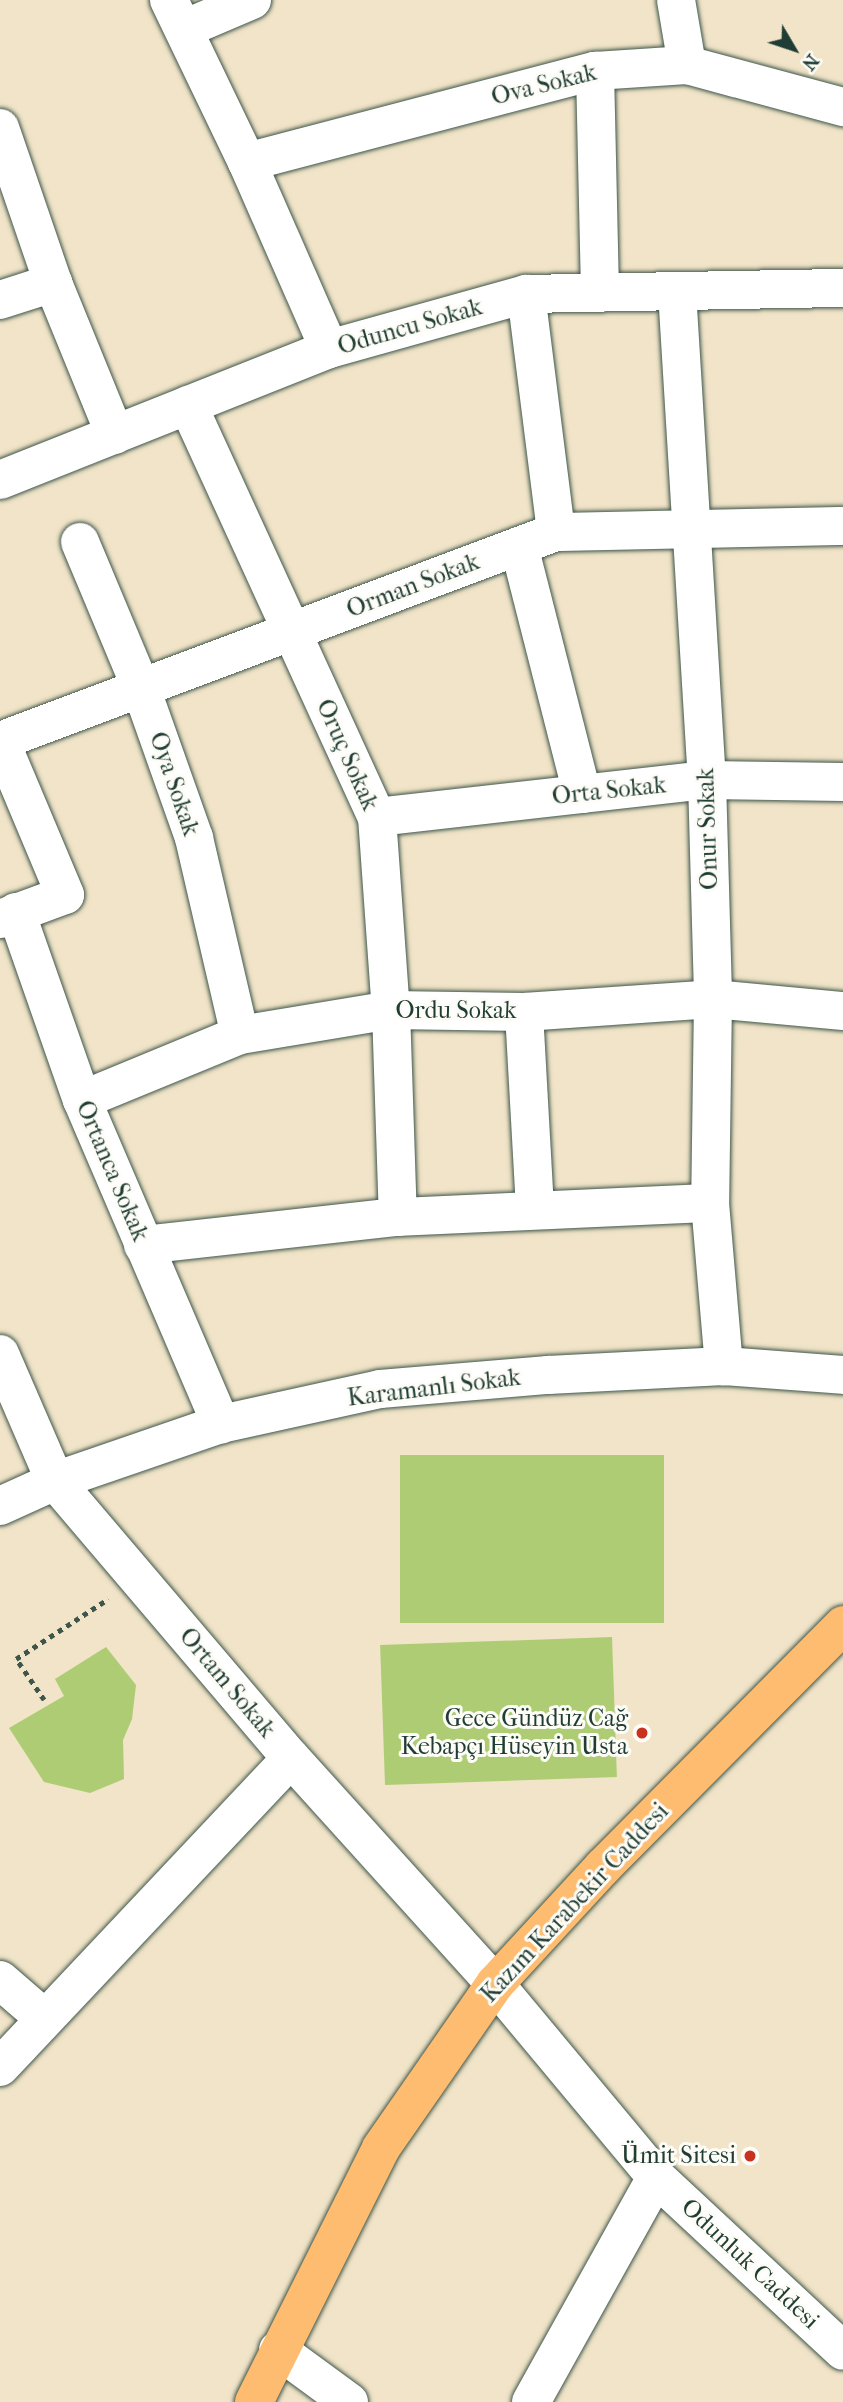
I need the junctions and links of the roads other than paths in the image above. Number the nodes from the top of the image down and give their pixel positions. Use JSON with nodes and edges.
{"nodes":[{"id":1,"x":252,"y":0,"type":"edge"},
{"id":2,"x":676,"y":0,"type":"edge"},
{"id":3,"x":177,"y":15,"type":"edge"},
{"id":4,"x":687,"y":65,"type":"junction"},
{"id":5,"x":595,"y":71,"type":"junction"},
{"id":6,"x":843,"y":107,"type":"edge"},
{"id":7,"x":0,"y":128,"type":"edge"},
{"id":8,"x":247,"y":162,"type":"junction"},
{"id":9,"x":53,"y":283,"type":"junction"},
{"id":10,"x":843,"y":288,"type":"edge"},
{"id":11,"x":677,"y":291,"type":"junction"},
{"id":12,"x":600,"y":293,"type":"junction"},
{"id":13,"x":526,"y":294,"type":"junction"},
{"id":14,"x":0,"y":300,"type":"edge"},
{"id":15,"x":329,"y":349,"type":"junction"},
{"id":16,"x":188,"y":405,"type":"junction"},
{"id":17,"x":115,"y":435,"type":"junction"},
{"id":18,"x":0,"y":480,"type":"edge"},
{"id":19,"x":843,"y":526,"type":"edge"},
{"id":20,"x":689,"y":531,"type":"junction"},
{"id":21,"x":556,"y":532,"type":"junction"},
{"id":22,"x":79,"y":542,"type":"dead end"},
{"id":23,"x":519,"y":546,"type":"junction"},
{"id":24,"x":291,"y":631,"type":"junction"},
{"id":25,"x":141,"y":688,"type":"junction"},
{"id":26,"x":0,"y":740,"type":"edge"},
{"id":27,"x":707,"y":780,"type":"junction"},
{"id":28,"x":843,"y":782,"type":"edge"},
{"id":29,"x":582,"y":794,"type":"junction"},
{"id":30,"x":377,"y":817,"type":"junction"},
{"id":31,"x":8,"y":915,"type":"edge"},
{"id":32,"x":713,"y":999,"type":"junction"},
{"id":33,"x":391,"y":1010,"type":"junction"},
{"id":34,"x":524,"y":1012,"type":"junction"},
{"id":35,"x":843,"y":1012,"type":"edge"},
{"id":36,"x":240,"y":1035,"type":"junction"},
{"id":37,"x":82,"y":1100,"type":"junction"},
{"id":38,"x":710,"y":1203,"type":"junction"},
{"id":39,"x":535,"y":1209,"type":"junction"},
{"id":40,"x":398,"y":1217,"type":"junction"},
{"id":41,"x":143,"y":1245,"type":"junction"},
{"id":42,"x":0,"y":1354,"type":"edge"},
{"id":43,"x":724,"y":1366,"type":"junction"},
{"id":44,"x":843,"y":1375,"type":"edge"},
{"id":45,"x":221,"y":1424,"type":"junction"},
{"id":46,"x":55,"y":1481,"type":"junction"},
{"id":47,"x":0,"y":1506,"type":"edge"},
{"id":48,"x":843,"y":1625,"type":"edge"},
{"id":49,"x":291,"y":1758,"type":"junction"},
{"id":50,"x":0,"y":1980,"type":"edge"},
{"id":51,"x":495,"y":1984,"type":"junction"},
{"id":52,"x":44,"y":2018,"type":"junction"},
{"id":53,"x":0,"y":2067,"type":"edge"},
{"id":54,"x":656,"y":2177,"type":"junction"},
{"id":55,"x":278,"y":2350,"type":"junction"},
{"id":56,"x":843,"y":2351,"type":"edge"},
{"id":57,"x":254,"y":2402,"type":"edge"},
{"id":58,"x":349,"y":2402,"type":"edge"},
{"id":59,"x":531,"y":2402,"type":"edge"}],
"edges":[{"from":1,"to":3,"type":"street"},
{"from":2,"to":4,"type":"street"},
{"from":3,"to":8,"type":"street"},
{"from":4,"to":5,"type":"street","name":"Ova Sokak"},
{"from":4,"to":6,"type":"street","name":"Ova Sokak"},
{"from":5,"to":8,"type":"street","name":"Ova Sokak"},
{"from":5,"to":12,"type":"street"},
{"from":7,"to":9,"type":"street"},
{"from":8,"to":15,"type":"street"},
{"from":9,"to":14,"type":"street"},
{"from":9,"to":17,"type":"street"},
{"from":10,"to":11,"type":"street","name":"Oduncu Sokak"},
{"from":11,"to":12,"type":"street","name":"Oduncu Sokak"},
{"from":11,"to":20,"type":"street","name":"Onur Sokak"},
{"from":12,"to":13,"type":"street","name":"Oduncu Sokak"},
{"from":13,"to":15,"type":"street","name":"Oduncu Sokak"},
{"from":13,"to":21,"type":"street"},
{"from":15,"to":16,"type":"street","name":"Oduncu Sokak"},
{"from":16,"to":17,"type":"street","name":"Oduncu Sokak"},
{"from":16,"to":24,"type":"street","name":"Oruç Sokak"},
{"from":17,"to":18,"type":"street","name":"Oduncu Sokak"},
{"from":19,"to":20,"type":"street","name":"Orman Sokak"},
{"from":20,"to":21,"type":"street","name":"Orman Sokak"},
{"from":20,"to":27,"type":"street","name":"Onur Sokak"},
{"from":21,"to":23,"type":"street","name":"Orman Sokak"},
{"from":22,"to":25,"type":"street","name":"Oya Sokak"},
{"from":23,"to":24,"type":"street","name":"Orman Sokak"},
{"from":23,"to":29,"type":"street"},
{"from":24,"to":25,"type":"street","name":"Orman Sokak"},
{"from":24,"to":30,"type":"street","name":"Oruç Sokak"},
{"from":25,"to":26,"type":"street","name":"Orman Sokak"},
{"from":25,"to":36,"type":"street","name":"Oya Sokak"},
{"from":26,"to":31,"type":"street"},
{"from":27,"to":28,"type":"street","name":"Orta Sokak"},
{"from":27,"to":29,"type":"street","name":"Orta Sokak"},
{"from":27,"to":32,"type":"street","name":"Onur Sokak"},
{"from":29,"to":30,"type":"street","name":"Orta Sokak"},
{"from":30,"to":33,"type":"street","name":"Oruç Sokak"},
{"from":31,"to":37,"type":"street","name":"Ortanca Sokak"},
{"from":32,"to":34,"type":"street","name":"Ordu Sokak"},
{"from":32,"to":35,"type":"street","name":"Ordu Sokak"},
{"from":32,"to":38,"type":"street","name":"Onur Sokak"},
{"from":33,"to":34,"type":"street","name":"Ordu Sokak"},
{"from":33,"to":36,"type":"street","name":"Ordu Sokak"},
{"from":33,"to":40,"type":"street","name":"Oruç Sokak"},
{"from":34,"to":39,"type":"street"},
{"from":36,"to":37,"type":"street","name":"Ordu Sokak"},
{"from":37,"to":41,"type":"street","name":"Ortanca Sokak"},
{"from":38,"to":39,"type":"street"},
{"from":38,"to":43,"type":"street","name":"Onur Sokak"},
{"from":39,"to":40,"type":"street"},
{"from":40,"to":41,"type":"street"},
{"from":41,"to":45,"type":"street","name":"Ortanca Sokak"},
{"from":42,"to":46,"type":"street","name":"Ortam Sokak"},
{"from":43,"to":44,"type":"street","name":"Karamanlı Sokak"},
{"from":43,"to":45,"type":"street","name":"Karamanlı Sokak"},
{"from":45,"to":46,"type":"street","name":"Karamanlı Sokak"},
{"from":46,"to":47,"type":"street","name":"Karamanlı Sokak"},
{"from":46,"to":49,"type":"street","name":"Ortam Sokak"},
{"from":48,"to":51,"type":"main road","name":"Kazım Karabekir Caddesi"},
{"from":49,"to":51,"type":"street","name":"Ortam Sokak"},
{"from":49,"to":52,"type":"street"},
{"from":50,"to":52,"type":"street"},
{"from":51,"to":54,"type":"street","name":"Odunluk Caddesi"},
{"from":51,"to":55,"type":"main road","name":"Kazım Karabekir Caddesi"},
{"from":52,"to":53,"type":"street"},
{"from":54,"to":56,"type":"street","name":"Odunluk Caddesi"},
{"from":54,"to":59,"type":"street"},
{"from":55,"to":57,"type":"main road","name":"Kazım Karabekir Caddesi"},
{"from":55,"to":58,"type":"street"}]}
